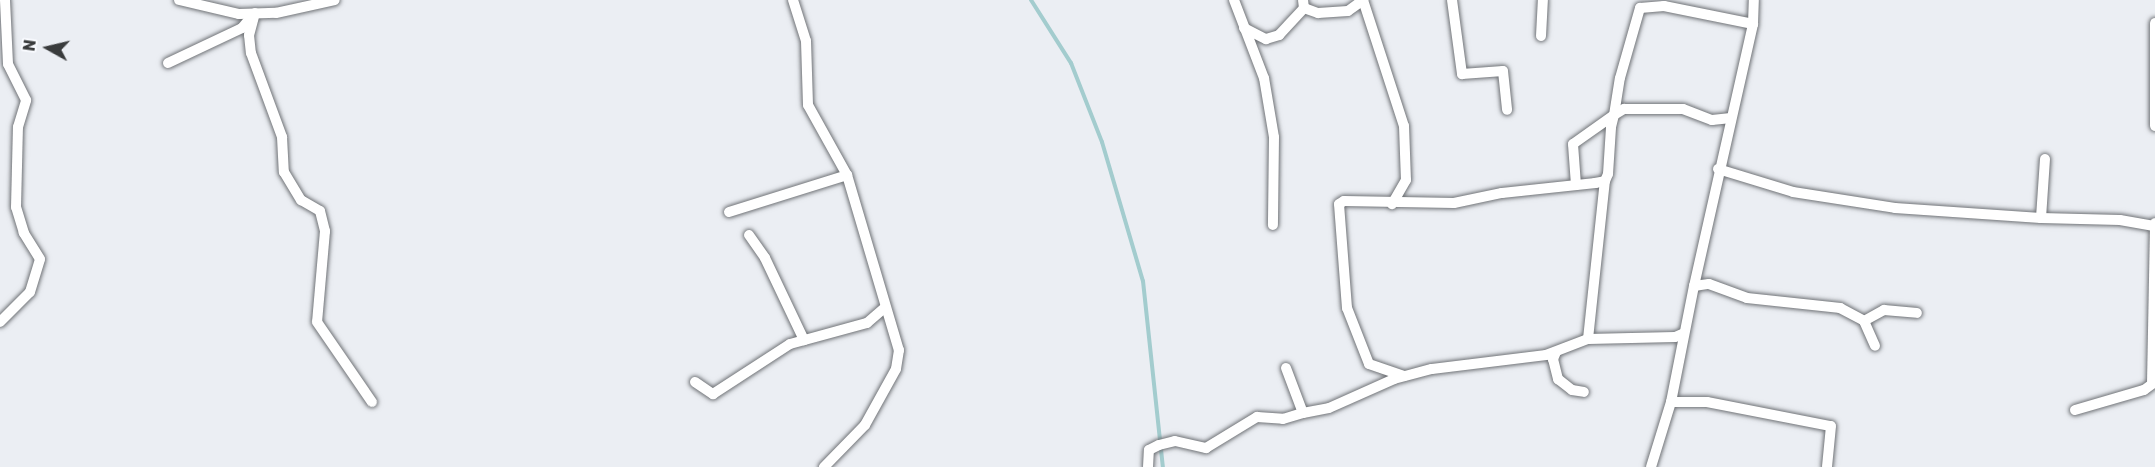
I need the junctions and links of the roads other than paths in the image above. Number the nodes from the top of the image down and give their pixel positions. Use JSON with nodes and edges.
{"nodes":[{"id":1,"x":5,"y":0,"type":"edge"},
{"id":2,"x":179,"y":0,"type":"edge"},
{"id":3,"x":335,"y":0,"type":"edge"},
{"id":4,"x":793,"y":0,"type":"edge"},
{"id":5,"x":1234,"y":0,"type":"edge"},
{"id":6,"x":1363,"y":0,"type":"edge"},
{"id":7,"x":1452,"y":0,"type":"edge"},
{"id":8,"x":1543,"y":0,"type":"edge"},
{"id":9,"x":1754,"y":0,"type":"edge"},
{"id":10,"x":1304,"y":4,"type":"edge"},
{"id":11,"x":255,"y":13,"type":"junction"},
{"id":12,"x":2155,"y":23,"type":"edge"},
{"id":13,"x":1753,"y":24,"type":"junction"},
{"id":14,"x":1244,"y":28,"type":"junction"},
{"id":15,"x":1541,"y":36,"type":"dead end"},
{"id":16,"x":168,"y":63,"type":"dead end"},
{"id":17,"x":1507,"y":110,"type":"dead end"},
{"id":18,"x":1614,"y":115,"type":"junction"},
{"id":19,"x":1731,"y":118,"type":"junction"},
{"id":20,"x":2155,"y":126,"type":"edge"},
{"id":21,"x":2045,"y":159,"type":"dead end"},
{"id":22,"x":1718,"y":169,"type":"junction"},
{"id":23,"x":847,"y":175,"type":"junction"},
{"id":24,"x":1605,"y":181,"type":"junction"},
{"id":25,"x":1576,"y":185,"type":"junction"},
{"id":26,"x":1392,"y":204,"type":"junction"},
{"id":27,"x":729,"y":212,"type":"dead end"},
{"id":28,"x":2041,"y":218,"type":"junction"},
{"id":29,"x":1273,"y":225,"type":"dead end"},
{"id":30,"x":2155,"y":225,"type":"edge"},
{"id":31,"x":750,"y":235,"type":"dead end"},
{"id":32,"x":1694,"y":286,"type":"junction"},
{"id":33,"x":884,"y":308,"type":"junction"},
{"id":34,"x":1917,"y":313,"type":"dead end"},
{"id":35,"x":1864,"y":321,"type":"junction"},
{"id":36,"x":0,"y":322,"type":"edge"},
{"id":37,"x":1682,"y":334,"type":"junction"},
{"id":38,"x":1588,"y":339,"type":"junction"},
{"id":39,"x":804,"y":340,"type":"junction"},
{"id":40,"x":1875,"y":346,"type":"dead end"},
{"id":41,"x":1556,"y":352,"type":"junction"},
{"id":42,"x":1286,"y":368,"type":"dead end"},
{"id":43,"x":1404,"y":376,"type":"junction"},
{"id":44,"x":695,"y":382,"type":"dead end"},
{"id":45,"x":2154,"y":383,"type":"edge"},
{"id":46,"x":1584,"y":392,"type":"dead end"},
{"id":47,"x":372,"y":402,"type":"dead end"},
{"id":48,"x":1671,"y":402,"type":"junction"},
{"id":49,"x":2075,"y":410,"type":"dead end"},
{"id":50,"x":1303,"y":413,"type":"junction"},
{"id":51,"x":824,"y":467,"type":"edge"},
{"id":52,"x":1148,"y":467,"type":"edge"},
{"id":53,"x":1652,"y":467,"type":"edge"},
{"id":54,"x":1827,"y":467,"type":"edge"}],
"edges":[{"from":1,"to":36,"type":"street"},
{"from":2,"to":11,"type":"street"},
{"from":3,"to":11,"type":"street"},
{"from":4,"to":23,"type":"street"},
{"from":5,"to":14,"type":"street"},
{"from":6,"to":10,"type":"street"},
{"from":6,"to":26,"type":"street"},
{"from":7,"to":17,"type":"street"},
{"from":8,"to":15,"type":"street"},
{"from":9,"to":13,"type":"street"},
{"from":10,"to":14,"type":"street"},
{"from":11,"to":16,"type":"street"},
{"from":11,"to":47,"type":"street"},
{"from":12,"to":20,"type":"street"},
{"from":13,"to":18,"type":"street"},
{"from":13,"to":19,"type":"street"},
{"from":14,"to":29,"type":"street"},
{"from":18,"to":19,"type":"street"},
{"from":18,"to":24,"type":"street"},
{"from":18,"to":25,"type":"street"},
{"from":19,"to":22,"type":"street"},
{"from":21,"to":28,"type":"street"},
{"from":22,"to":28,"type":"street"},
{"from":22,"to":32,"type":"street"},
{"from":23,"to":27,"type":"street"},
{"from":23,"to":33,"type":"street"},
{"from":24,"to":25,"type":"street"},
{"from":24,"to":38,"type":"street"},
{"from":25,"to":26,"type":"street"},
{"from":26,"to":43,"type":"street"},
{"from":28,"to":30,"type":"street"},
{"from":30,"to":45,"type":"street"},
{"from":31,"to":39,"type":"street"},
{"from":32,"to":35,"type":"street"},
{"from":32,"to":37,"type":"street"},
{"from":33,"to":39,"type":"street"},
{"from":33,"to":51,"type":"street"},
{"from":34,"to":35,"type":"street"},
{"from":35,"to":40,"type":"street"},
{"from":37,"to":38,"type":"street"},
{"from":37,"to":48,"type":"street"},
{"from":38,"to":41,"type":"street"},
{"from":39,"to":44,"type":"street"},
{"from":41,"to":43,"type":"street"},
{"from":41,"to":46,"type":"street"},
{"from":42,"to":50,"type":"street"},
{"from":43,"to":50,"type":"street"},
{"from":45,"to":49,"type":"street"},
{"from":48,"to":53,"type":"street"},
{"from":48,"to":54,"type":"street"},
{"from":50,"to":52,"type":"street"}]}
